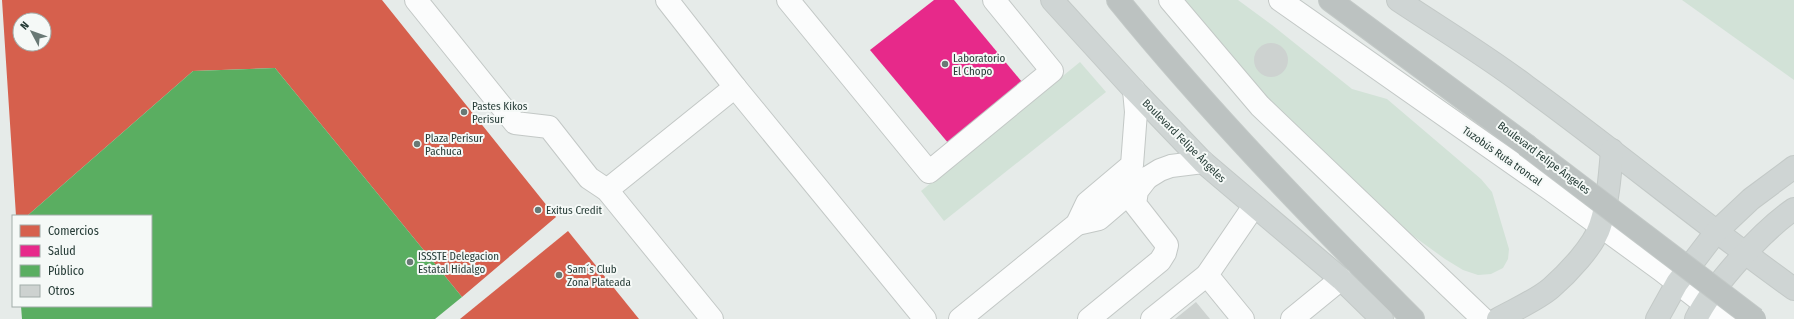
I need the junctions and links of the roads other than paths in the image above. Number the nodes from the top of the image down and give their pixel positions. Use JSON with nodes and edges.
{"nodes":[{"id":1,"x":416,"y":0,"type":"edge"},
{"id":2,"x":667,"y":0,"type":"edge"},
{"id":3,"x":788,"y":0,"type":"edge"},
{"id":4,"x":994,"y":0,"type":"edge"},
{"id":5,"x":1052,"y":0,"type":"edge"},
{"id":6,"x":1118,"y":0,"type":"edge"},
{"id":7,"x":1170,"y":0,"type":"edge"},
{"id":8,"x":1280,"y":0,"type":"edge"},
{"id":9,"x":1330,"y":0,"type":"edge"},
{"id":10,"x":1398,"y":0,"type":"edge"},
{"id":11,"x":735,"y":87,"type":"junction"},
{"id":12,"x":1134,"y":90,"type":"junction"},
{"id":13,"x":1612,"y":150,"type":"junction"},
{"id":14,"x":1203,"y":162,"type":"junction"},
{"id":15,"x":1794,"y":167,"type":"edge"},
{"id":16,"x":1147,"y":178,"type":"junction"},
{"id":17,"x":607,"y":190,"type":"junction"},
{"id":18,"x":1254,"y":206,"type":"junction"},
{"id":19,"x":1794,"y":209,"type":"edge"},
{"id":20,"x":1077,"y":224,"type":"junction"},
{"id":21,"x":1600,"y":226,"type":"junction"},
{"id":22,"x":1716,"y":232,"type":"junction"},
{"id":23,"x":1746,"y":254,"type":"junction"},
{"id":24,"x":1207,"y":276,"type":"junction"},
{"id":25,"x":1341,"y":279,"type":"junction"},
{"id":26,"x":1677,"y":283,"type":"junction"},
{"id":27,"x":1794,"y":289,"type":"edge"},
{"id":28,"x":1714,"y":315,"type":"edge"},
{"id":29,"x":712,"y":319,"type":"edge"},
{"id":30,"x":925,"y":319,"type":"edge"},
{"id":31,"x":960,"y":319,"type":"edge"},
{"id":32,"x":1089,"y":319,"type":"edge"},
{"id":33,"x":1152,"y":319,"type":"edge"},
{"id":34,"x":1243,"y":319,"type":"edge"},
{"id":35,"x":1292,"y":319,"type":"edge"},
{"id":36,"x":1382,"y":319,"type":"edge"},
{"id":37,"x":1413,"y":319,"type":"edge"},
{"id":38,"x":1484,"y":319,"type":"edge"},
{"id":39,"x":1498,"y":319,"type":"edge"},
{"id":40,"x":1657,"y":319,"type":"edge"},
{"id":41,"x":1755,"y":319,"type":"edge"}],
"edges":[{"from":1,"to":17,"type":"lane"},
{"from":2,"to":11,"type":"lane"},
{"from":3,"to":4,"type":"lane"},
{"from":5,"to":12,"type":"main road","name":"Boulevard Felipe Ángeles"},
{"from":6,"to":37,"type":"highway"},
{"from":7,"to":38,"type":"lane"},
{"from":8,"to":21,"type":"lane","name":"Tuzobús Ruta troncal"},
{"from":9,"to":41,"type":"highway","name":"Boulevard Felipe Ángeles","bridge":true},
{"from":10,"to":13,"type":"main road"},
{"from":11,"to":17,"type":"lane"},
{"from":11,"to":30,"type":"lane"},
{"from":12,"to":14,"type":"main road","name":"Boulevard Felipe Ángeles"},
{"from":12,"to":20,"type":"lane"},
{"from":13,"to":21,"type":"main road"},
{"from":13,"to":22,"type":"main road"},
{"from":14,"to":16,"type":"lane"},
{"from":14,"to":18,"type":"main road","name":"Boulevard Felipe Ángeles"},
{"from":15,"to":22,"type":"main road"},
{"from":16,"to":20,"type":"lane"},
{"from":16,"to":32,"type":"lane"},
{"from":17,"to":29,"type":"lane"},
{"from":18,"to":24,"type":"lane"},
{"from":18,"to":25,"type":"main road","name":"Boulevard Felipe Ángeles"},
{"from":19,"to":23,"type":"main road"},
{"from":20,"to":31,"type":"lane"},
{"from":21,"to":26,"type":"lane","name":"Tuzobús Ruta troncal"},
{"from":21,"to":39,"type":"main road"},
{"from":22,"to":23,"type":"main road"},
{"from":22,"to":26,"type":"main road"},
{"from":23,"to":27,"type":"main road"},
{"from":23,"to":28,"type":"main road"},
{"from":24,"to":33,"type":"lane"},
{"from":24,"to":34,"type":"lane"},
{"from":25,"to":35,"type":"lane"},
{"from":25,"to":36,"type":"main road","name":"Boulevard Felipe Ángeles"},
{"from":26,"to":28,"type":"lane","name":"Tuzobús Ruta troncal"},
{"from":26,"to":40,"type":"main road"}]}
